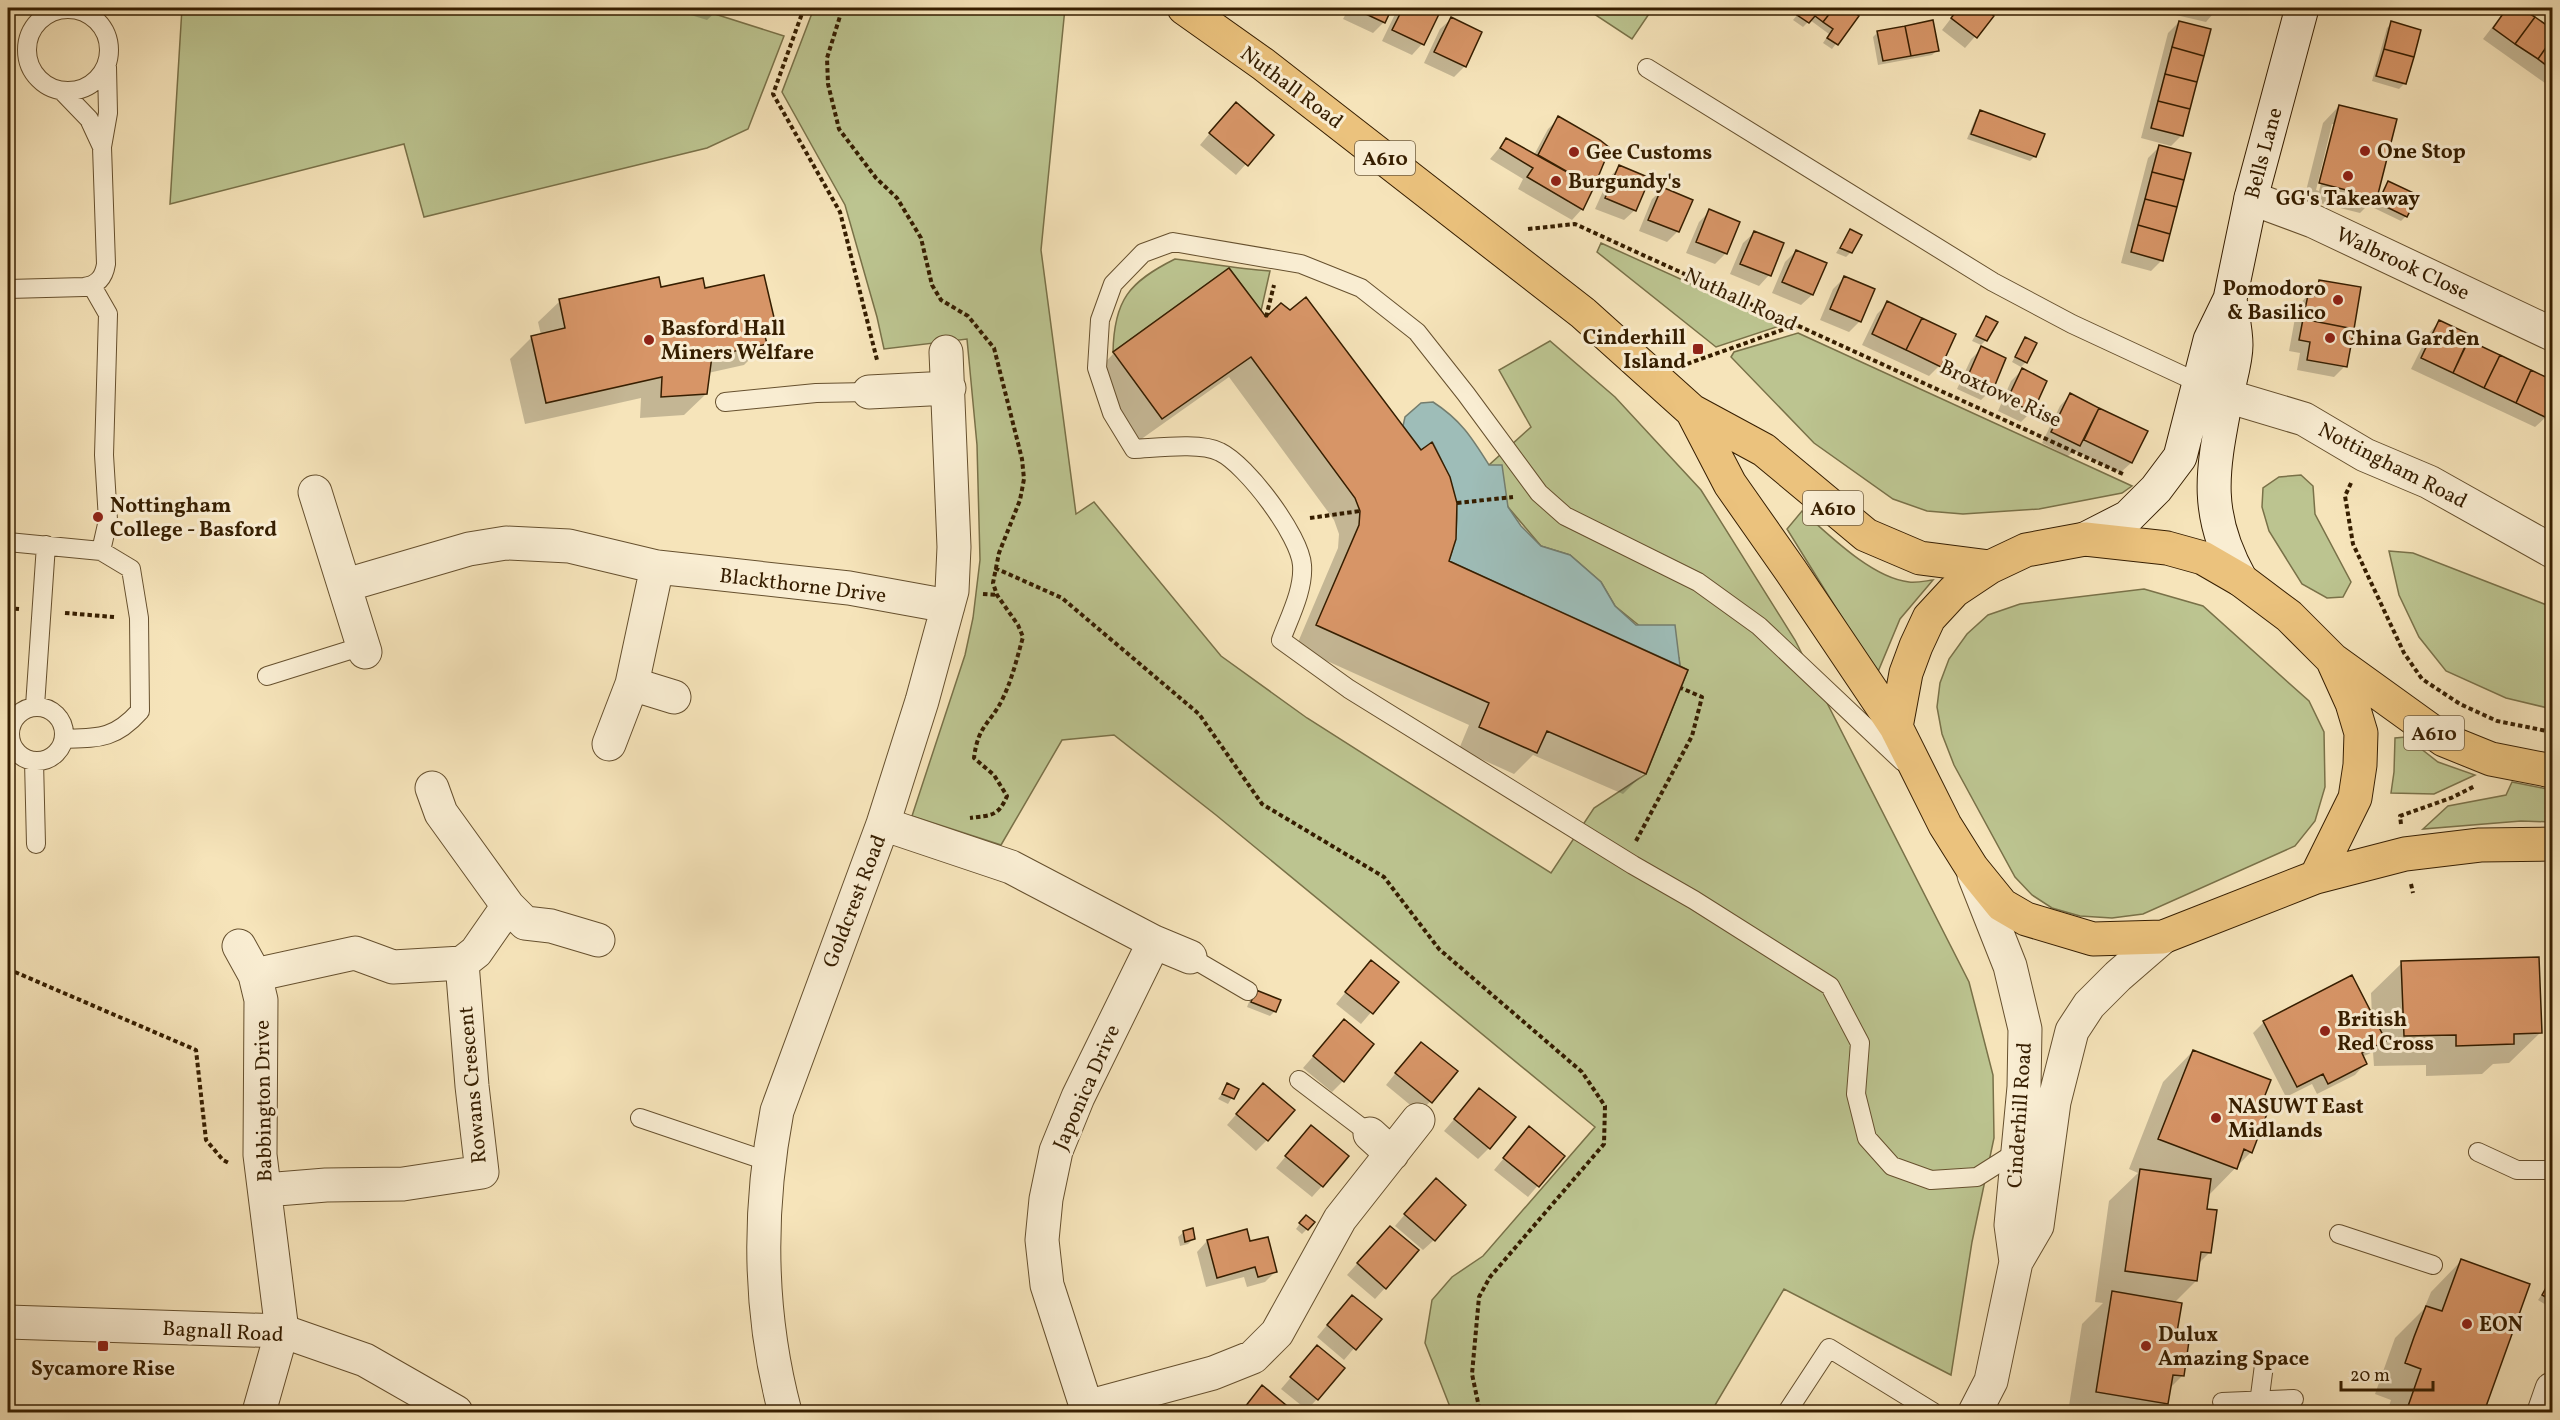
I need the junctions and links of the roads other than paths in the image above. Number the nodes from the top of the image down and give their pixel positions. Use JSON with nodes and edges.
{"nodes":[{"id":1,"x":1184,"y":8,"type":"edge"},
{"id":2,"x":2302,"y":8,"type":"edge"},
{"id":3,"x":80,"y":9,"type":"edge"},
{"id":4,"x":107,"y":67,"type":"junction"},
{"id":5,"x":1647,"y":68,"type":"dead end"},
{"id":6,"x":62,"y":91,"type":"junction"},
{"id":7,"x":102,"y":147,"type":"junction"},
{"id":8,"x":2251,"y":198,"type":"junction"},
{"id":9,"x":92,"y":286,"type":"junction"},
{"id":10,"x":8,"y":289,"type":"edge"},
{"id":11,"x":2553,"y":334,"type":"edge"},
{"id":12,"x":946,"y":352,"type":"dead end"},
{"id":13,"x":949,"y":388,"type":"junction"},
{"id":14,"x":2213,"y":389,"type":"junction"},
{"id":15,"x":874,"y":392,"type":"joint"},
{"id":16,"x":725,"y":402,"type":"dead end"},
{"id":17,"x":1692,"y":411,"type":"junction"},
{"id":18,"x":315,"y":492,"type":"dead end"},
{"id":19,"x":2085,"y":539,"type":"junction"},
{"id":20,"x":8,"y":542,"type":"edge"},
{"id":21,"x":46,"y":545,"type":"junction"},
{"id":22,"x":101,"y":551,"type":"junction"},
{"id":23,"x":2553,"y":551,"type":"edge"},
{"id":24,"x":657,"y":567,"type":"junction"},
{"id":25,"x":1990,"y":567,"type":"junction"},
{"id":26,"x":2241,"y":580,"type":"junction"},
{"id":27,"x":346,"y":585,"type":"junction"},
{"id":28,"x":948,"y":606,"type":"junction"},
{"id":29,"x":364,"y":649,"type":"joint"},
{"id":30,"x":2333,"y":660,"type":"junction"},
{"id":31,"x":267,"y":676,"type":"dead end"},
{"id":32,"x":632,"y":684,"type":"junction"},
{"id":33,"x":674,"y":697,"type":"dead end"},
{"id":34,"x":35,"y":706,"type":"junction"},
{"id":35,"x":1896,"y":727,"type":"junction"},
{"id":36,"x":64,"y":739,"type":"junction"},
{"id":37,"x":609,"y":744,"type":"dead end"},
{"id":38,"x":34,"y":761,"type":"junction"},
{"id":39,"x":2553,"y":771,"type":"edge"},
{"id":40,"x":1924,"y":782,"type":"junction"},
{"id":41,"x":432,"y":788,"type":"dead end"},
{"id":42,"x":883,"y":824,"type":"junction"},
{"id":43,"x":2553,"y":843,"type":"edge"},
{"id":44,"x":36,"y":844,"type":"dead end"},
{"id":45,"x":1972,"y":868,"type":"junction"},
{"id":46,"x":2316,"y":877,"type":"junction"},
{"id":47,"x":508,"y":906,"type":"junction"},
{"id":48,"x":2163,"y":937,"type":"junction"},
{"id":49,"x":598,"y":940,"type":"dead end"},
{"id":50,"x":1154,"y":942,"type":"junction"},
{"id":51,"x":239,"y":946,"type":"dead end"},
{"id":52,"x":1190,"y":957,"type":"joint"},
{"id":53,"x":462,"y":963,"type":"junction"},
{"id":54,"x":255,"y":975,"type":"junction"},
{"id":55,"x":1248,"y":991,"type":"dead end"},
{"id":56,"x":1299,"y":1080,"type":"dead end"},
{"id":57,"x":640,"y":1118,"type":"dead end"},
{"id":58,"x":1418,"y":1120,"type":"dead end"},
{"id":59,"x":1381,"y":1144,"type":"junction"},
{"id":60,"x":2018,"y":1151,"type":"junction"},
{"id":61,"x":2478,"y":1152,"type":"dead end"},
{"id":62,"x":767,"y":1161,"type":"junction"},
{"id":63,"x":2553,"y":1170,"type":"edge"},
{"id":64,"x":265,"y":1190,"type":"junction"},
{"id":65,"x":2338,"y":1234,"type":"dead end"},
{"id":66,"x":2016,"y":1262,"type":"junction"},
{"id":67,"x":2433,"y":1265,"type":"dead end"},
{"id":68,"x":8,"y":1322,"type":"edge"},
{"id":69,"x":282,"y":1331,"type":"junction"},
{"id":70,"x":2264,"y":1365,"type":"dead end"},
{"id":71,"x":2553,"y":1389,"type":"edge"},
{"id":72,"x":2294,"y":1400,"type":"dead end"},
{"id":73,"x":2222,"y":1402,"type":"dead end"},
{"id":74,"x":2259,"y":1407,"type":"edge"},
{"id":75,"x":1088,"y":1410,"type":"edge"},
{"id":76,"x":259,"y":1413,"type":"edge"},
{"id":77,"x":456,"y":1413,"type":"edge"},
{"id":78,"x":785,"y":1413,"type":"edge"},
{"id":79,"x":1787,"y":1413,"type":"edge"},
{"id":80,"x":1933,"y":1413,"type":"edge"},
{"id":81,"x":1976,"y":1413,"type":"edge"},
{"id":82,"x":2544,"y":1413,"type":"edge"}],
"edges":[{"from":1,"to":17,"type":"highway","name":"Nuthall Road","number":"A610"},
{"from":2,"to":8,"type":"street","name":"Bells Lane"},
{"from":3,"to":4,"type":"lane"},
{"from":3,"to":6,"type":"lane"},
{"from":4,"to":6,"type":"lane"},
{"from":4,"to":7,"type":"lane"},
{"from":5,"to":14,"type":"lane"},
{"from":6,"to":7,"type":"lane"},
{"from":7,"to":9,"type":"lane"},
{"from":8,"to":11,"type":"street","name":"Walbrook Close"},
{"from":8,"to":14,"type":"street","name":"Bells Lane"},
{"from":9,"to":10,"type":"lane"},
{"from":9,"to":22,"type":"lane"},
{"from":12,"to":13,"type":"street","name":"Goldcrest Road"},
{"from":13,"to":15,"type":"street"},
{"from":13,"to":28,"type":"street","name":"Goldcrest Road"},
{"from":14,"to":19,"type":"street","name":"Bells Lane"},
{"from":14,"to":23,"type":"street","name":"Nottingham Road"},
{"from":14,"to":26,"type":"street","name":"Bells Lane"},
{"from":15,"to":16,"type":"lane"},
{"from":17,"to":25,"type":"highway","number":"A610"},
{"from":17,"to":35,"type":"highway","number":"A610"},
{"from":18,"to":27,"type":"street"},
{"from":19,"to":25,"type":"highway","number":"A610"},
{"from":19,"to":26,"type":"highway","number":"A610"},
{"from":20,"to":21,"type":"lane"},
{"from":21,"to":22,"type":"lane"},
{"from":21,"to":34,"type":"lane"},
{"from":22,"to":36,"type":"lane"},
{"from":24,"to":27,"type":"street","name":"Blackthorne Drive"},
{"from":24,"to":28,"type":"street","name":"Blackthorne Drive"},
{"from":24,"to":32,"type":"street"},
{"from":25,"to":35,"type":"highway","number":"A610"},
{"from":26,"to":30,"type":"highway","number":"A610"},
{"from":27,"to":29,"type":"street"},
{"from":28,"to":42,"type":"street","name":"Goldcrest Road"},
{"from":29,"to":31,"type":"lane"},
{"from":30,"to":39,"type":"highway","number":"A610"},
{"from":30,"to":46,"type":"highway","number":"A610"},
{"from":32,"to":33,"type":"street"},
{"from":32,"to":37,"type":"street"},
{"from":34,"to":36,"type":"lane"},
{"from":34,"to":38,"type":"lane"},
{"from":35,"to":40,"type":"highway","number":"A610"},
{"from":36,"to":38,"type":"lane"},
{"from":38,"to":44,"type":"lane"},
{"from":40,"to":45,"type":"highway","number":"A610"},
{"from":40,"to":60,"type":"lane"},
{"from":41,"to":47,"type":"street"},
{"from":42,"to":50,"type":"street"},
{"from":42,"to":62,"type":"street","name":"Goldcrest Road"},
{"from":43,"to":46,"type":"highway","number":"A610"},
{"from":45,"to":48,"type":"highway","number":"A610"},
{"from":45,"to":60,"type":"street","name":"Cinderhill Road"},
{"from":46,"to":48,"type":"highway","number":"A610"},
{"from":47,"to":49,"type":"street"},
{"from":47,"to":53,"type":"street"},
{"from":48,"to":66,"type":"street","name":"Cinderhill Road"},
{"from":50,"to":52,"type":"street"},
{"from":50,"to":75,"type":"street","name":"Japonica Drive"},
{"from":51,"to":54,"type":"street","name":"Babbington Drive"},
{"from":52,"to":55,"type":"lane"},
{"from":53,"to":54,"type":"street"},
{"from":53,"to":64,"type":"street","name":"Rowans Crescent"},
{"from":54,"to":64,"type":"street","name":"Babbington Drive"},
{"from":56,"to":59,"type":"lane"},
{"from":57,"to":62,"type":"lane"},
{"from":58,"to":59,"type":"street"},
{"from":59,"to":75,"type":"street"},
{"from":60,"to":66,"type":"street","name":"Cinderhill Road"},
{"from":61,"to":63,"type":"lane"},
{"from":62,"to":78,"type":"street","name":"Goldcrest Road"},
{"from":64,"to":69,"type":"street","name":"Babbington Drive"},
{"from":65,"to":67,"type":"lane"},
{"from":66,"to":81,"type":"street","name":"Cinderhill Road"},
{"from":68,"to":69,"type":"street","name":"Bagnall Road"},
{"from":69,"to":76,"type":"street"},
{"from":69,"to":77,"type":"street","name":"Bagnall Road"},
{"from":70,"to":74,"type":"lane"},
{"from":71,"to":82,"type":"street"},
{"from":72,"to":74,"type":"lane"},
{"from":73,"to":74,"type":"lane"},
{"from":79,"to":80,"type":"lane"}]}
